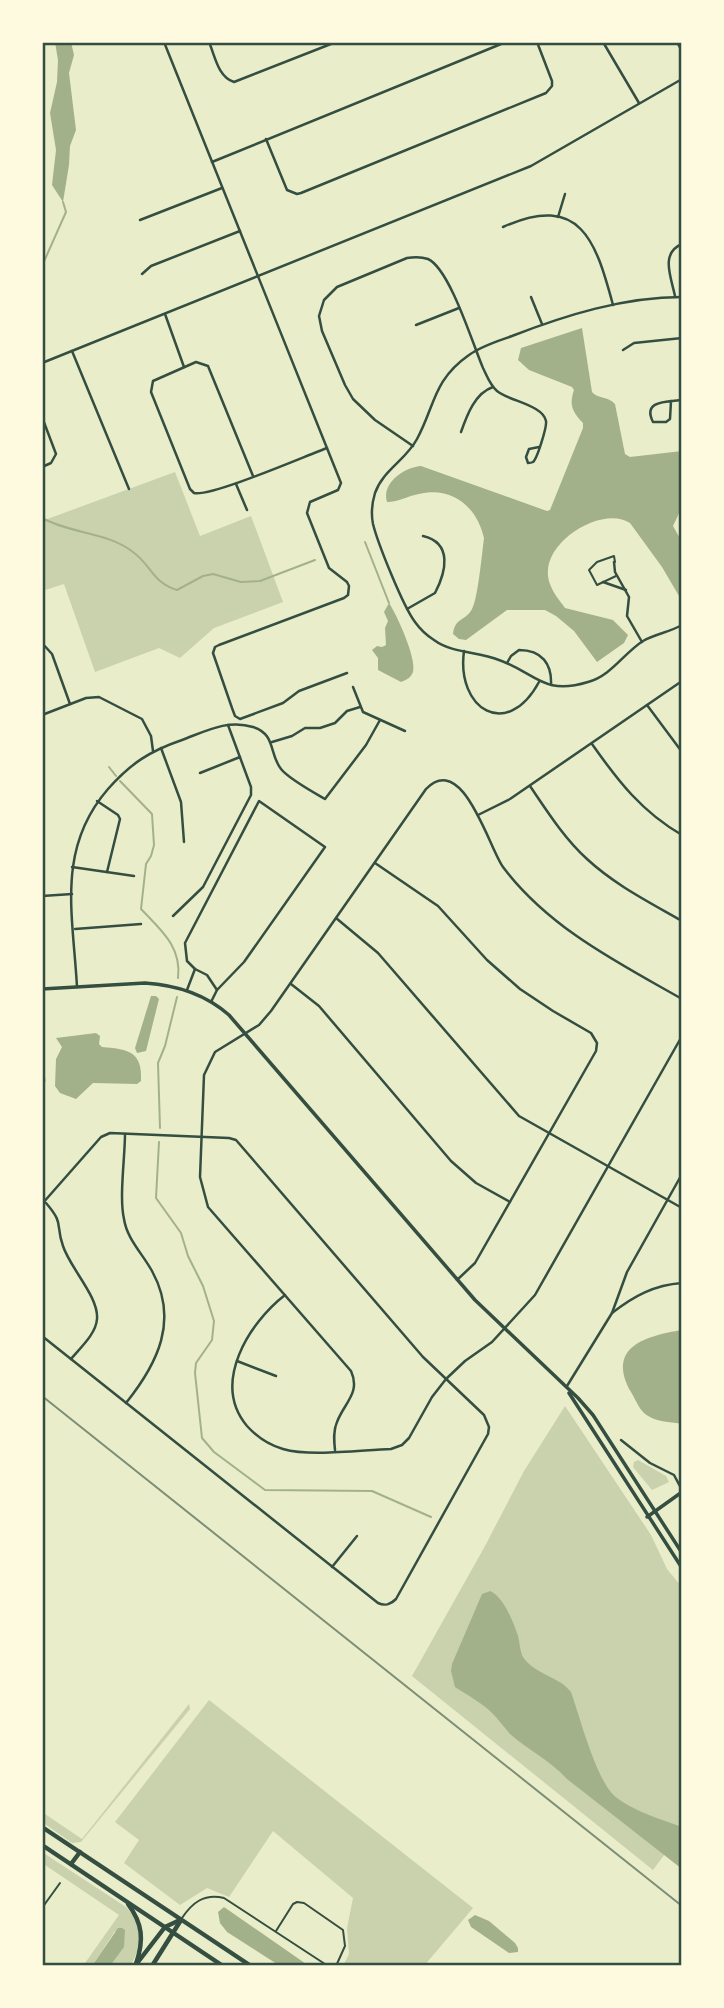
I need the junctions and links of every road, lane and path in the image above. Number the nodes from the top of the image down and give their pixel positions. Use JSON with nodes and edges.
{"nodes":[{"id":1,"x":164,"y":42,"type":"edge"},
{"id":2,"x":209,"y":42,"type":"edge"},
{"id":3,"x":336,"y":42,"type":"edge"},
{"id":4,"x":506,"y":42,"type":"edge"},
{"id":5,"x":537,"y":42,"type":"edge"},
{"id":6,"x":603,"y":42,"type":"edge"},
{"id":7,"x":678,"y":42,"type":"edge"},
{"id":8,"x":682,"y":49,"type":"edge"},
{"id":9,"x":682,"y":79,"type":"edge"},
{"id":10,"x":639,"y":103,"type":"junction"},
{"id":11,"x":266,"y":139,"type":"junction"},
{"id":12,"x":212,"y":162,"type":"junction"},
{"id":13,"x":222,"y":188,"type":"junction"},
{"id":14,"x":565,"y":194,"type":"dead end"},
{"id":15,"x":558,"y":217,"type":"junction"},
{"id":16,"x":140,"y":220,"type":"dead end"},
{"id":17,"x":503,"y":227,"type":"dead end"},
{"id":18,"x":240,"y":231,"type":"junction"},
{"id":19,"x":682,"y":244,"type":"edge"},
{"id":20,"x":142,"y":274,"type":"dead end"},
{"id":21,"x":258,"y":277,"type":"junction"},
{"id":22,"x":531,"y":297,"type":"dead end"},
{"id":23,"x":675,"y":297,"type":"junction"},
{"id":24,"x":682,"y":297,"type":"edge"},
{"id":25,"x":613,"y":305,"type":"junction"},
{"id":26,"x":459,"y":308,"type":"junction"},
{"id":27,"x":165,"y":314,"type":"junction"},
{"id":28,"x":542,"y":324,"type":"junction"},
{"id":29,"x":416,"y":326,"type":"dead end"},
{"id":30,"x":682,"y":338,"type":"edge"},
{"id":31,"x":476,"y":350,"type":"junction"},
{"id":32,"x":623,"y":350,"type":"dead end"},
{"id":33,"x":72,"y":351,"type":"junction"},
{"id":34,"x":42,"y":363,"type":"edge"},
{"id":35,"x":184,"y":367,"type":"junction"},
{"id":36,"x":493,"y":387,"type":"junction"},
{"id":37,"x":682,"y":400,"type":"edge"},
{"id":38,"x":671,"y":401,"type":"junction"},
{"id":39,"x":42,"y":417,"type":"edge"},
{"id":40,"x":461,"y":432,"type":"dead end"},
{"id":41,"x":413,"y":446,"type":"junction"},
{"id":42,"x":539,"y":447,"type":"junction"},
{"id":43,"x":327,"y":448,"type":"junction"},
{"id":44,"x":42,"y":467,"type":"edge"},
{"id":45,"x":253,"y":476,"type":"junction"},
{"id":46,"x":236,"y":483,"type":"junction"},
{"id":47,"x":129,"y":489,"type":"dead end"},
{"id":48,"x":247,"y":510,"type":"dead end"},
{"id":49,"x":423,"y":536,"type":"dead end"},
{"id":50,"x":614,"y":562,"type":"joint"},
{"id":51,"x":617,"y":576,"type":"junction"},
{"id":52,"x":603,"y":582,"type":"junction"},
{"id":53,"x":626,"y":590,"type":"junction"},
{"id":54,"x":407,"y":609,"type":"junction"},
{"id":55,"x":682,"y":625,"type":"edge"},
{"id":56,"x":642,"y":642,"type":"junction"},
{"id":57,"x":42,"y":643,"type":"edge"},
{"id":58,"x":464,"y":651,"type":"junction"},
{"id":59,"x":507,"y":663,"type":"junction"},
{"id":60,"x":347,"y":673,"type":"dead end"},
{"id":61,"x":538,"y":681,"type":"junction"},
{"id":62,"x":682,"y":681,"type":"edge"},
{"id":63,"x":551,"y":685,"type":"junction"},
{"id":64,"x":353,"y":687,"type":"dead end"},
{"id":65,"x":70,"y":704,"type":"junction"},
{"id":66,"x":647,"y":705,"type":"junction"},
{"id":67,"x":360,"y":707,"type":"junction"},
{"id":68,"x":42,"y":715,"type":"edge"},
{"id":69,"x":380,"y":720,"type":"junction"},
{"id":70,"x":227,"y":724,"type":"junction"},
{"id":71,"x":405,"y":731,"type":"dead end"},
{"id":72,"x":271,"y":743,"type":"junction"},
{"id":73,"x":591,"y":743,"type":"junction"},
{"id":74,"x":161,"y":748,"type":"junction"},
{"id":75,"x":153,"y":751,"type":"junction"},
{"id":76,"x":682,"y":752,"type":"edge"},
{"id":77,"x":240,"y":757,"type":"junction"},
{"id":78,"x":200,"y":772,"type":"dead end"},
{"id":79,"x":530,"y":786,"type":"junction"},
{"id":80,"x":97,"y":801,"type":"junction"},
{"id":81,"x":478,"y":815,"type":"junction"},
{"id":82,"x":682,"y":835,"type":"edge"},
{"id":83,"x":184,"y":842,"type":"dead end"},
{"id":84,"x":376,"y":863,"type":"junction"},
{"id":85,"x":72,"y":867,"type":"junction"},
{"id":86,"x":107,"y":872,"type":"junction"},
{"id":87,"x":134,"y":876,"type":"dead end"},
{"id":88,"x":72,"y":894,"type":"junction"},
{"id":89,"x":42,"y":896,"type":"edge"},
{"id":90,"x":173,"y":916,"type":"dead end"},
{"id":91,"x":336,"y":918,"type":"junction"},
{"id":92,"x":682,"y":921,"type":"edge"},
{"id":93,"x":141,"y":924,"type":"dead end"},
{"id":94,"x":74,"y":929,"type":"junction"},
{"id":95,"x":195,"y":969,"type":"junction"},
{"id":96,"x":291,"y":984,"type":"junction"},
{"id":97,"x":77,"y":987,"type":"junction"},
{"id":98,"x":42,"y":989,"type":"edge"},
{"id":99,"x":187,"y":990,"type":"junction"},
{"id":100,"x":217,"y":990,"type":"junction"},
{"id":101,"x":682,"y":999,"type":"edge"},
{"id":102,"x":211,"y":1002,"type":"junction"},
{"id":103,"x":246,"y":1032,"type":"junction"},
{"id":104,"x":682,"y":1036,"type":"edge"},
{"id":105,"x":42,"y":1043,"type":"edge"},
{"id":106,"x":42,"y":1087,"type":"edge"},
{"id":107,"x":125,"y":1133,"type":"junction"},
{"id":108,"x":549,"y":1133,"type":"junction"},
{"id":109,"x":201,"y":1136,"type":"junction"},
{"id":110,"x":608,"y":1167,"type":"junction"},
{"id":111,"x":682,"y":1174,"type":"edge"},
{"id":112,"x":667,"y":1200,"type":"junction"},
{"id":113,"x":510,"y":1202,"type":"junction"},
{"id":114,"x":43,"y":1203,"type":"edge"},
{"id":115,"x":682,"y":1208,"type":"edge"},
{"id":116,"x":457,"y":1280,"type":"junction"},
{"id":117,"x":682,"y":1283,"type":"edge"},
{"id":118,"x":286,"y":1294,"type":"junction"},
{"id":119,"x":612,"y":1313,"type":"junction"},
{"id":120,"x":505,"y":1330,"type":"junction"},
{"id":121,"x":42,"y":1336,"type":"edge"},
{"id":122,"x":71,"y":1359,"type":"junction"},
{"id":123,"x":237,"y":1362,"type":"junction"},
{"id":124,"x":276,"y":1376,"type":"dead end"},
{"id":125,"x":446,"y":1379,"type":"junction"},
{"id":126,"x":566,"y":1389,"type":"junction"},
{"id":127,"x":126,"y":1403,"type":"junction"},
{"id":128,"x":621,"y":1440,"type":"dead end"},
{"id":129,"x":335,"y":1451,"type":"junction"},
{"id":130,"x":682,"y":1491,"type":"edge"},
{"id":131,"x":654,"y":1512,"type":"junction"},
{"id":132,"x":647,"y":1517,"type":"junction"},
{"id":133,"x":357,"y":1536,"type":"dead end"},
{"id":134,"x":682,"y":1553,"type":"edge"},
{"id":135,"x":332,"y":1567,"type":"junction"},
{"id":136,"x":682,"y":1567,"type":"edge"},
{"id":137,"x":42,"y":1827,"type":"edge"},
{"id":138,"x":42,"y":1845,"type":"edge"},
{"id":139,"x":80,"y":1852,"type":"junction"},
{"id":140,"x":71,"y":1864,"type":"junction"},
{"id":141,"x":60,"y":1883,"type":"dead end"},
{"id":142,"x":124,"y":1899,"type":"junction"},
{"id":143,"x":42,"y":1908,"type":"edge"},
{"id":144,"x":181,"y":1919,"type":"junction"},
{"id":145,"x":165,"y":1927,"type":"junction"},
{"id":146,"x":276,"y":1932,"type":"junction"},
{"id":147,"x":174,"y":1933,"type":"junction"},
{"id":148,"x":136,"y":1965,"type":"edge"},
{"id":149,"x":152,"y":1966,"type":"edge"},
{"id":150,"x":223,"y":1966,"type":"edge"},
{"id":151,"x":251,"y":1966,"type":"edge"},
{"id":152,"x":327,"y":1966,"type":"edge"},
{"id":153,"x":336,"y":1966,"type":"edge"}],
"edges":[{"from":1,"to":12,"type":"street"},
{"from":2,"to":3,"type":"street"},
{"from":4,"to":11,"type":"street"},
{"from":5,"to":11,"type":"street"},
{"from":6,"to":10,"type":"street"},
{"from":7,"to":8,"type":"main road"},
{"from":9,"to":10,"type":"street"},
{"from":10,"to":21,"type":"street"},
{"from":11,"to":12,"type":"street"},
{"from":12,"to":13,"type":"street"},
{"from":13,"to":16,"type":"street"},
{"from":13,"to":18,"type":"street"},
{"from":14,"to":15,"type":"street"},
{"from":15,"to":17,"type":"street"},
{"from":15,"to":25,"type":"street"},
{"from":18,"to":20,"type":"street"},
{"from":18,"to":21,"type":"street"},
{"from":19,"to":23,"type":"street"},
{"from":21,"to":27,"type":"street"},
{"from":21,"to":43,"type":"street"},
{"from":22,"to":28,"type":"street"},
{"from":23,"to":24,"type":"street"},
{"from":23,"to":25,"type":"street"},
{"from":25,"to":28,"type":"street"},
{"from":26,"to":29,"type":"street"},
{"from":26,"to":31,"type":"street"},
{"from":26,"to":41,"type":"street"},
{"from":27,"to":33,"type":"street"},
{"from":27,"to":35,"type":"street"},
{"from":28,"to":31,"type":"street"},
{"from":30,"to":32,"type":"street"},
{"from":31,"to":36,"type":"street"},
{"from":31,"to":41,"type":"street"},
{"from":33,"to":34,"type":"street"},
{"from":33,"to":47,"type":"street"},
{"from":35,"to":45,"type":"street"},
{"from":35,"to":46,"type":"street"},
{"from":36,"to":40,"type":"street"},
{"from":36,"to":42,"type":"street"},
{"from":37,"to":38,"type":"street"},
{"from":38,"to":38,"type":"street"},
{"from":39,"to":44,"type":"street"},
{"from":41,"to":54,"type":"street"},
{"from":42,"to":42,"type":"street"},
{"from":43,"to":45,"type":"street"},
{"from":43,"to":60,"type":"street"},
{"from":45,"to":46,"type":"street"},
{"from":46,"to":48,"type":"street"},
{"from":49,"to":54,"type":"street"},
{"from":50,"to":51,"type":"street"},
{"from":50,"to":52,"type":"lane"},
{"from":51,"to":52,"type":"lane"},
{"from":51,"to":53,"type":"street"},
{"from":52,"to":53,"type":"street"},
{"from":53,"to":56,"type":"street"},
{"from":54,"to":58,"type":"street"},
{"from":55,"to":56,"type":"street"},
{"from":56,"to":63,"type":"street"},
{"from":57,"to":65,"type":"street"},
{"from":58,"to":59,"type":"street"},
{"from":58,"to":61,"type":"street"},
{"from":59,"to":61,"type":"street"},
{"from":59,"to":63,"type":"street"},
{"from":61,"to":63,"type":"street"},
{"from":62,"to":66,"type":"street"},
{"from":64,"to":67,"type":"street"},
{"from":65,"to":68,"type":"street"},
{"from":65,"to":75,"type":"street"},
{"from":66,"to":73,"type":"street"},
{"from":66,"to":76,"type":"street"},
{"from":67,"to":69,"type":"street"},
{"from":67,"to":72,"type":"street"},
{"from":69,"to":71,"type":"street"},
{"from":69,"to":72,"type":"street"},
{"from":70,"to":72,"type":"street"},
{"from":70,"to":74,"type":"street"},
{"from":70,"to":77,"type":"street"},
{"from":73,"to":79,"type":"street"},
{"from":73,"to":82,"type":"street"},
{"from":74,"to":75,"type":"street"},
{"from":74,"to":83,"type":"street"},
{"from":75,"to":80,"type":"street"},
{"from":77,"to":78,"type":"street"},
{"from":77,"to":90,"type":"street"},
{"from":79,"to":81,"type":"street"},
{"from":79,"to":92,"type":"street"},
{"from":80,"to":85,"type":"street"},
{"from":80,"to":86,"type":"street"},
{"from":81,"to":84,"type":"street"},
{"from":81,"to":101,"type":"street"},
{"from":84,"to":91,"type":"street"},
{"from":84,"to":108,"type":"street"},
{"from":85,"to":86,"type":"street"},
{"from":85,"to":88,"type":"street"},
{"from":86,"to":87,"type":"street"},
{"from":88,"to":89,"type":"street"},
{"from":88,"to":94,"type":"street"},
{"from":91,"to":96,"type":"street"},
{"from":91,"to":108,"type":"street"},
{"from":93,"to":94,"type":"street"},
{"from":94,"to":97,"type":"street"},
{"from":95,"to":99,"type":"street"},
{"from":95,"to":100,"type":"street"},
{"from":95,"to":100,"type":"street"},
{"from":96,"to":103,"type":"street"},
{"from":96,"to":113,"type":"street"},
{"from":97,"to":98,"type":"street"},
{"from":97,"to":99,"type":"street"},
{"from":99,"to":102,"type":"street"},
{"from":100,"to":102,"type":"street"},
{"from":102,"to":103,"type":"street"},
{"from":103,"to":109,"type":"street"},
{"from":103,"to":116,"type":"street"},
{"from":104,"to":110,"type":"street"},
{"from":105,"to":106,"type":"street"},
{"from":107,"to":109,"type":"street"},
{"from":107,"to":114,"type":"street"},
{"from":107,"to":127,"type":"street"},
{"from":108,"to":110,"type":"street"},
{"from":108,"to":113,"type":"street"},
{"from":109,"to":118,"type":"street"},
{"from":109,"to":125,"type":"street"},
{"from":110,"to":112,"type":"street"},
{"from":110,"to":120,"type":"street"},
{"from":111,"to":112,"type":"street"},
{"from":112,"to":115,"type":"street"},
{"from":112,"to":119,"type":"street"},
{"from":113,"to":116,"type":"street"},
{"from":114,"to":122,"type":"street"},
{"from":116,"to":120,"type":"street"},
{"from":117,"to":119,"type":"street"},
{"from":118,"to":123,"type":"street"},
{"from":118,"to":129,"type":"street"},
{"from":119,"to":126,"type":"street"},
{"from":120,"to":125,"type":"street"},
{"from":120,"to":126,"type":"street"},
{"from":121,"to":122,"type":"street"},
{"from":122,"to":127,"type":"street"},
{"from":123,"to":124,"type":"street"},
{"from":123,"to":129,"type":"street"},
{"from":125,"to":129,"type":"street"},
{"from":125,"to":135,"type":"street"},
{"from":126,"to":131,"type":"street"},
{"from":126,"to":132,"type":"street"},
{"from":127,"to":135,"type":"street"},
{"from":128,"to":130,"type":"street"},
{"from":130,"to":131,"type":"street"},
{"from":131,"to":132,"type":"street"},
{"from":131,"to":134,"type":"street"},
{"from":132,"to":136,"type":"street"},
{"from":133,"to":135,"type":"street"},
{"from":137,"to":139,"type":"main road"},
{"from":138,"to":140,"type":"main road"},
{"from":139,"to":140,"type":"main road"},
{"from":139,"to":144,"type":"main road"},
{"from":140,"to":142,"type":"main road"},
{"from":141,"to":143,"type":"lane"},
{"from":142,"to":145,"type":"main road"},
{"from":142,"to":148,"type":"main road"},
{"from":144,"to":145,"type":"main road"},
{"from":144,"to":146,"type":"lane"},
{"from":144,"to":147,"type":"main road"},
{"from":144,"to":151,"type":"main road"},
{"from":145,"to":147,"type":"main road"},
{"from":145,"to":148,"type":"main road"},
{"from":146,"to":152,"type":"lane"},
{"from":146,"to":153,"type":"lane"},
{"from":147,"to":149,"type":"main road"},
{"from":147,"to":150,"type":"main road"}]}
